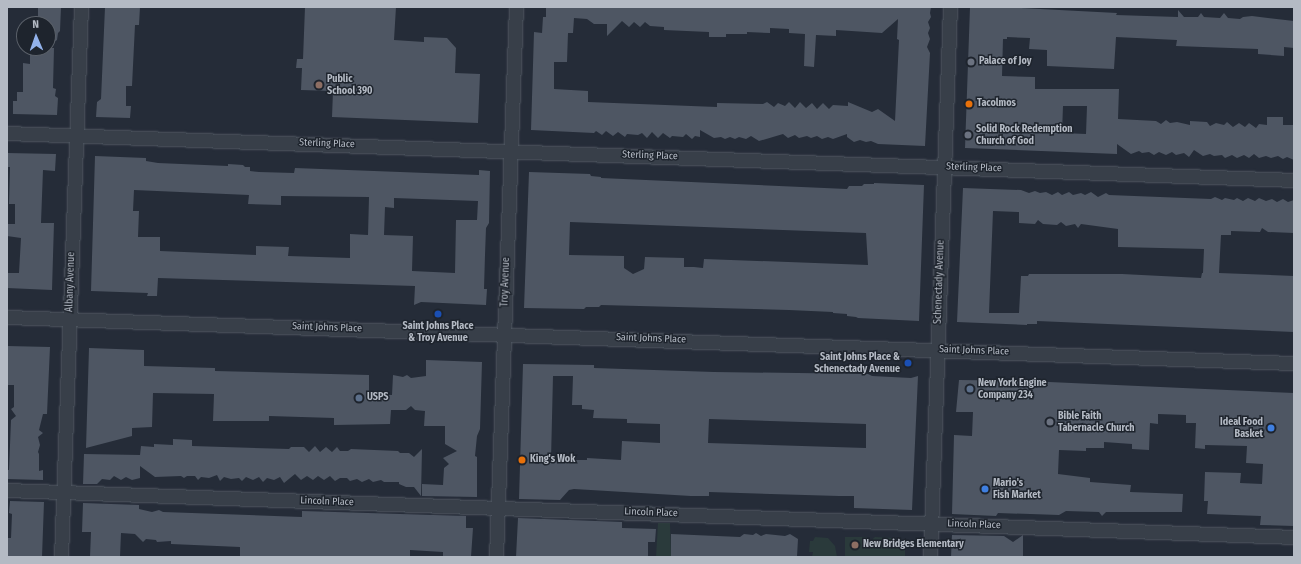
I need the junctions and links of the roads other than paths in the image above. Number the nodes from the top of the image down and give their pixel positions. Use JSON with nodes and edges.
{"nodes":[{"id":1,"x":82,"y":7,"type":"edge"},
{"id":2,"x":516,"y":7,"type":"edge"},
{"id":3,"x":950,"y":7,"type":"edge"},
{"id":4,"x":7,"y":133,"type":"edge"},
{"id":5,"x":76,"y":135,"type":"junction"},
{"id":6,"x":510,"y":151,"type":"junction"},
{"id":7,"x":945,"y":166,"type":"junction"},
{"id":8,"x":1294,"y":180,"type":"edge"},
{"id":9,"x":7,"y":316,"type":"edge"},
{"id":10,"x":70,"y":319,"type":"junction"},
{"id":11,"x":504,"y":334,"type":"junction"},
{"id":12,"x":938,"y":350,"type":"junction"},
{"id":13,"x":1294,"y":363,"type":"edge"},
{"id":14,"x":7,"y":490,"type":"edge"},
{"id":15,"x":64,"y":492,"type":"junction"},
{"id":16,"x":497,"y":508,"type":"junction"},
{"id":17,"x":932,"y":524,"type":"junction"},
{"id":18,"x":1294,"y":537,"type":"edge"},
{"id":19,"x":61,"y":557,"type":"edge"},
{"id":20,"x":496,"y":557,"type":"edge"},
{"id":21,"x":930,"y":557,"type":"edge"}],
"edges":[{"from":1,"to":5,"type":"street","name":"Albany Avenue"},
{"from":2,"to":6,"type":"street","name":"Troy Avenue"},
{"from":3,"to":7,"type":"street","name":"Schenectady Avenue"},
{"from":4,"to":5,"type":"street","name":"Sterling Place"},
{"from":5,"to":6,"type":"street","name":"Sterling Place"},
{"from":5,"to":10,"type":"street","name":"Albany Avenue"},
{"from":6,"to":7,"type":"street","name":"Sterling Place"},
{"from":6,"to":11,"type":"street","name":"Troy Avenue"},
{"from":7,"to":8,"type":"street","name":"Sterling Place"},
{"from":7,"to":12,"type":"street","name":"Schenectady Avenue"},
{"from":9,"to":10,"type":"street","name":"Saint Johns Place"},
{"from":10,"to":11,"type":"street","name":"Saint Johns Place"},
{"from":10,"to":15,"type":"street","name":"Albany Avenue"},
{"from":11,"to":12,"type":"street","name":"Saint Johns Place"},
{"from":11,"to":16,"type":"street","name":"Troy Avenue"},
{"from":12,"to":13,"type":"street","name":"Saint Johns Place"},
{"from":12,"to":17,"type":"street","name":"Schenectady Avenue"},
{"from":14,"to":15,"type":"street","name":"Lincoln Place"},
{"from":15,"to":16,"type":"street","name":"Lincoln Place"},
{"from":15,"to":19,"type":"street","name":"Albany Avenue"},
{"from":16,"to":17,"type":"street","name":"Lincoln Place"},
{"from":16,"to":20,"type":"street","name":"Troy Avenue"},
{"from":17,"to":18,"type":"street","name":"Lincoln Place"},
{"from":17,"to":21,"type":"street","name":"Schenectady Avenue"}]}
